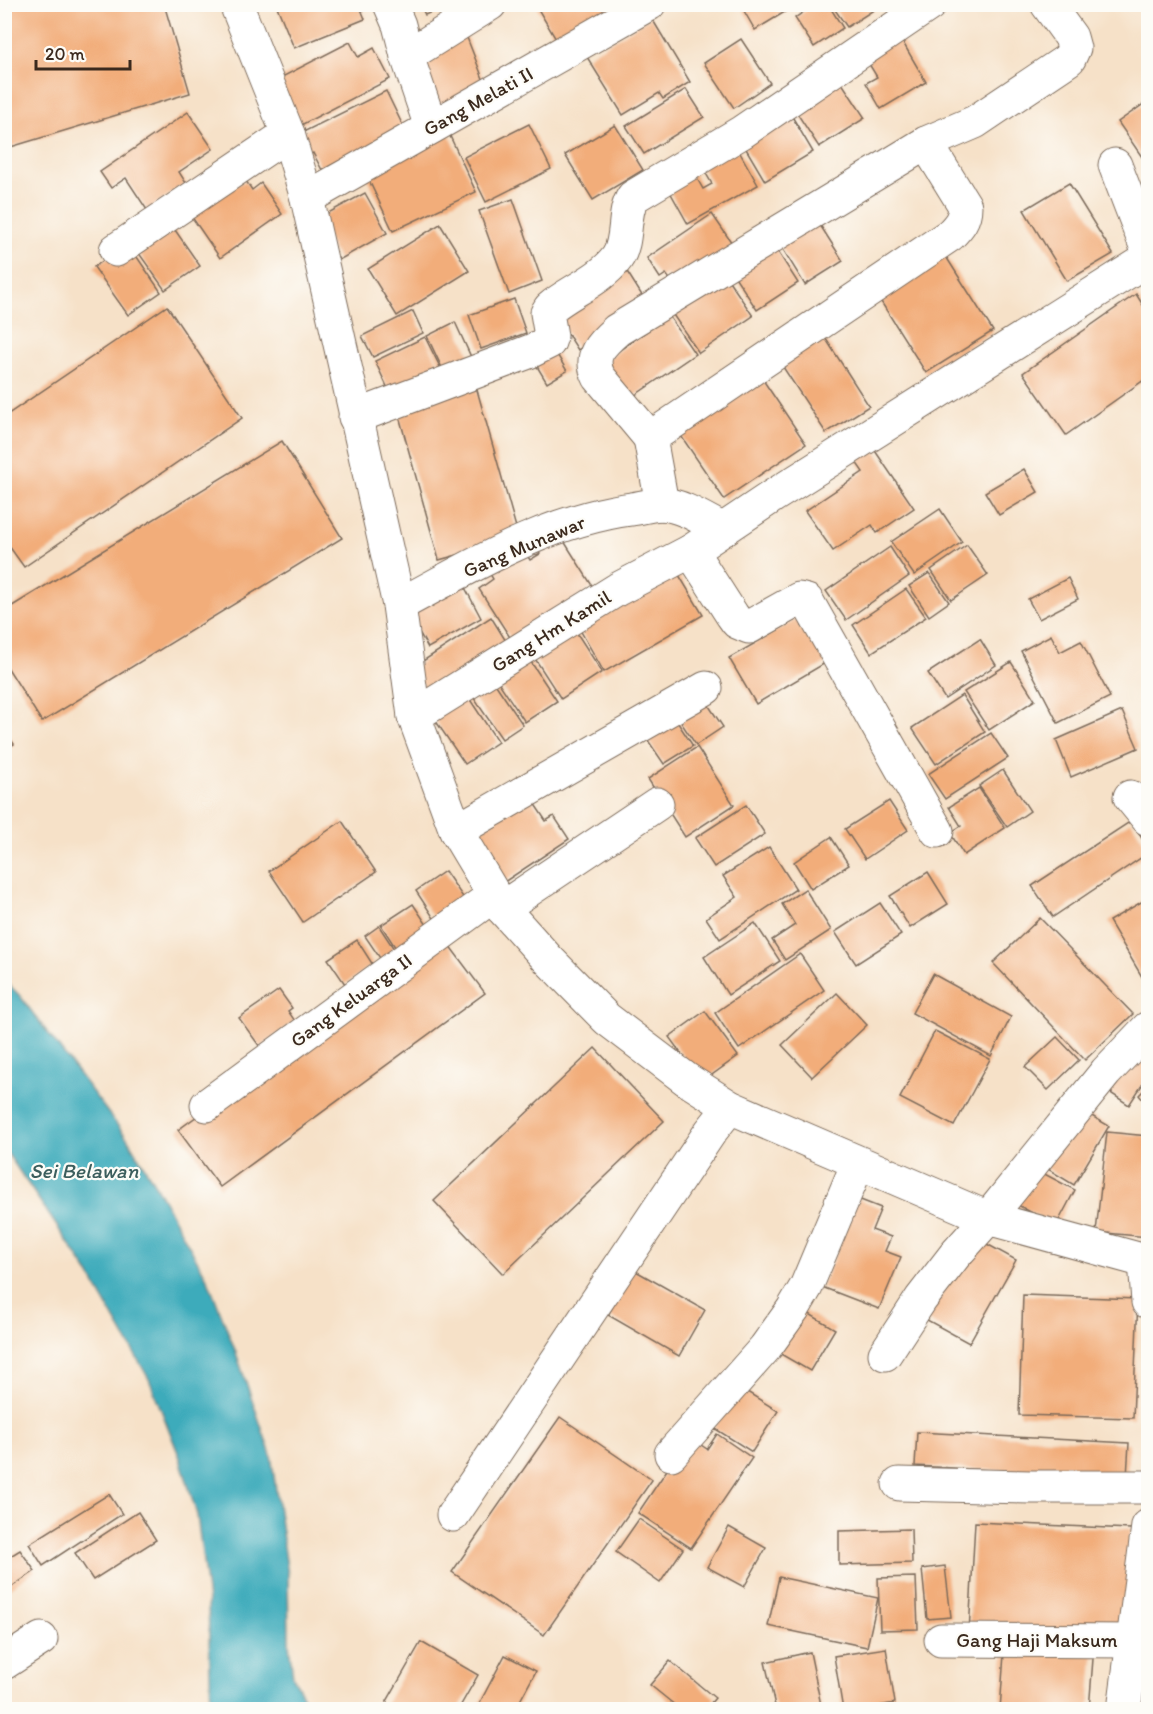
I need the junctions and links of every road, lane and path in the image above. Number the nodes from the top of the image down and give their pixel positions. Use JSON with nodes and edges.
{"nodes":[{"id":1,"x":390,"y":4,"type":"edge"},
{"id":2,"x":490,"y":4,"type":"edge"},
{"id":3,"x":649,"y":4,"type":"edge"},
{"id":4,"x":930,"y":4,"type":"edge"},
{"id":5,"x":1047,"y":4,"type":"edge"},
{"id":6,"x":236,"y":5,"type":"edge"},
{"id":7,"x":407,"y":56,"type":"junction"},
{"id":8,"x":432,"y":127,"type":"junction"},
{"id":9,"x":288,"y":134,"type":"junction"},
{"id":10,"x":926,"y":143,"type":"junction"},
{"id":11,"x":1115,"y":165,"type":"dead end"},
{"id":12,"x":307,"y":198,"type":"junction"},
{"id":13,"x":116,"y":250,"type":"dead end"},
{"id":14,"x":1149,"y":251,"type":"edge"},
{"id":15,"x":1149,"y":259,"type":"edge"},
{"id":16,"x":356,"y":417,"type":"junction"},
{"id":17,"x":650,"y":438,"type":"junction"},
{"id":18,"x":662,"y":504,"type":"junction"},
{"id":19,"x":722,"y":529,"type":"junction"},
{"id":20,"x":691,"y":550,"type":"junction"},
{"id":21,"x":399,"y":605,"type":"junction"},
{"id":22,"x":706,"y":688,"type":"dead end"},
{"id":23,"x":414,"y":716,"type":"junction"},
{"id":24,"x":657,"y":804,"type":"dead end"},
{"id":25,"x":456,"y":831,"type":"junction"},
{"id":26,"x":937,"y":831,"type":"dead end"},
{"id":27,"x":498,"y":901,"type":"junction"},
{"id":28,"x":1149,"y":1028,"type":"edge"},
{"id":29,"x":207,"y":1105,"type":"dead end"},
{"id":30,"x":730,"y":1107,"type":"junction"},
{"id":31,"x":858,"y":1162,"type":"junction"},
{"id":32,"x":988,"y":1218,"type":"junction"},
{"id":33,"x":1147,"y":1260,"type":"edge"},
{"id":34,"x":1149,"y":1302,"type":"edge"},
{"id":35,"x":885,"y":1354,"type":"dead end"},
{"id":36,"x":671,"y":1454,"type":"dead end"},
{"id":37,"x":899,"y":1484,"type":"dead end"},
{"id":38,"x":1149,"y":1487,"type":"edge"},
{"id":39,"x":453,"y":1515,"type":"dead end"},
{"id":40,"x":1149,"y":1526,"type":"edge"},
{"id":41,"x":41,"y":1639,"type":"dead end"},
{"id":42,"x":941,"y":1640,"type":"dead end"},
{"id":43,"x":1133,"y":1641,"type":"junction"},
{"id":44,"x":4,"y":1664,"type":"edge"},
{"id":45,"x":1124,"y":1710,"type":"edge"}],
"edges":[{"from":1,"to":7,"type":"street"},
{"from":2,"to":7,"type":"street"},
{"from":3,"to":8,"type":"street","name":"Gang Melati II"},
{"from":4,"to":16,"type":"street"},
{"from":5,"to":10,"type":"street"},
{"from":6,"to":9,"type":"street"},
{"from":7,"to":8,"type":"street"},
{"from":8,"to":12,"type":"street","name":"Gang Melati II"},
{"from":9,"to":12,"type":"street"},
{"from":9,"to":13,"type":"street"},
{"from":10,"to":17,"type":"street"},
{"from":10,"to":17,"type":"street"},
{"from":11,"to":14,"type":"street"},
{"from":12,"to":16,"type":"street"},
{"from":15,"to":19,"type":"street","name":"Gang Hm Kamil"},
{"from":16,"to":21,"type":"street"},
{"from":17,"to":18,"type":"street"},
{"from":18,"to":19,"type":"street","name":"Gang Munawar"},
{"from":18,"to":21,"type":"street","name":"Gang Munawar"},
{"from":19,"to":20,"type":"street","name":"Gang Hm Kamil"},
{"from":20,"to":23,"type":"street","name":"Gang Hm Kamil"},
{"from":20,"to":26,"type":"street"},
{"from":21,"to":23,"type":"street"},
{"from":22,"to":25,"type":"street"},
{"from":23,"to":25,"type":"street"},
{"from":24,"to":27,"type":"street","name":"Gang Keluarga II"},
{"from":25,"to":27,"type":"street"},
{"from":27,"to":29,"type":"street","name":"Gang Keluarga II"},
{"from":27,"to":30,"type":"street"},
{"from":28,"to":32,"type":"street"},
{"from":30,"to":31,"type":"street"},
{"from":30,"to":39,"type":"street"},
{"from":31,"to":32,"type":"street"},
{"from":31,"to":36,"type":"street"},
{"from":32,"to":33,"type":"street"},
{"from":32,"to":35,"type":"street"},
{"from":33,"to":34,"type":"street"},
{"from":37,"to":38,"type":"street"},
{"from":40,"to":43,"type":"street"},
{"from":41,"to":44,"type":"street"},
{"from":42,"to":43,"type":"street","name":"Gang Haji Maksum"},
{"from":43,"to":45,"type":"street"}]}
